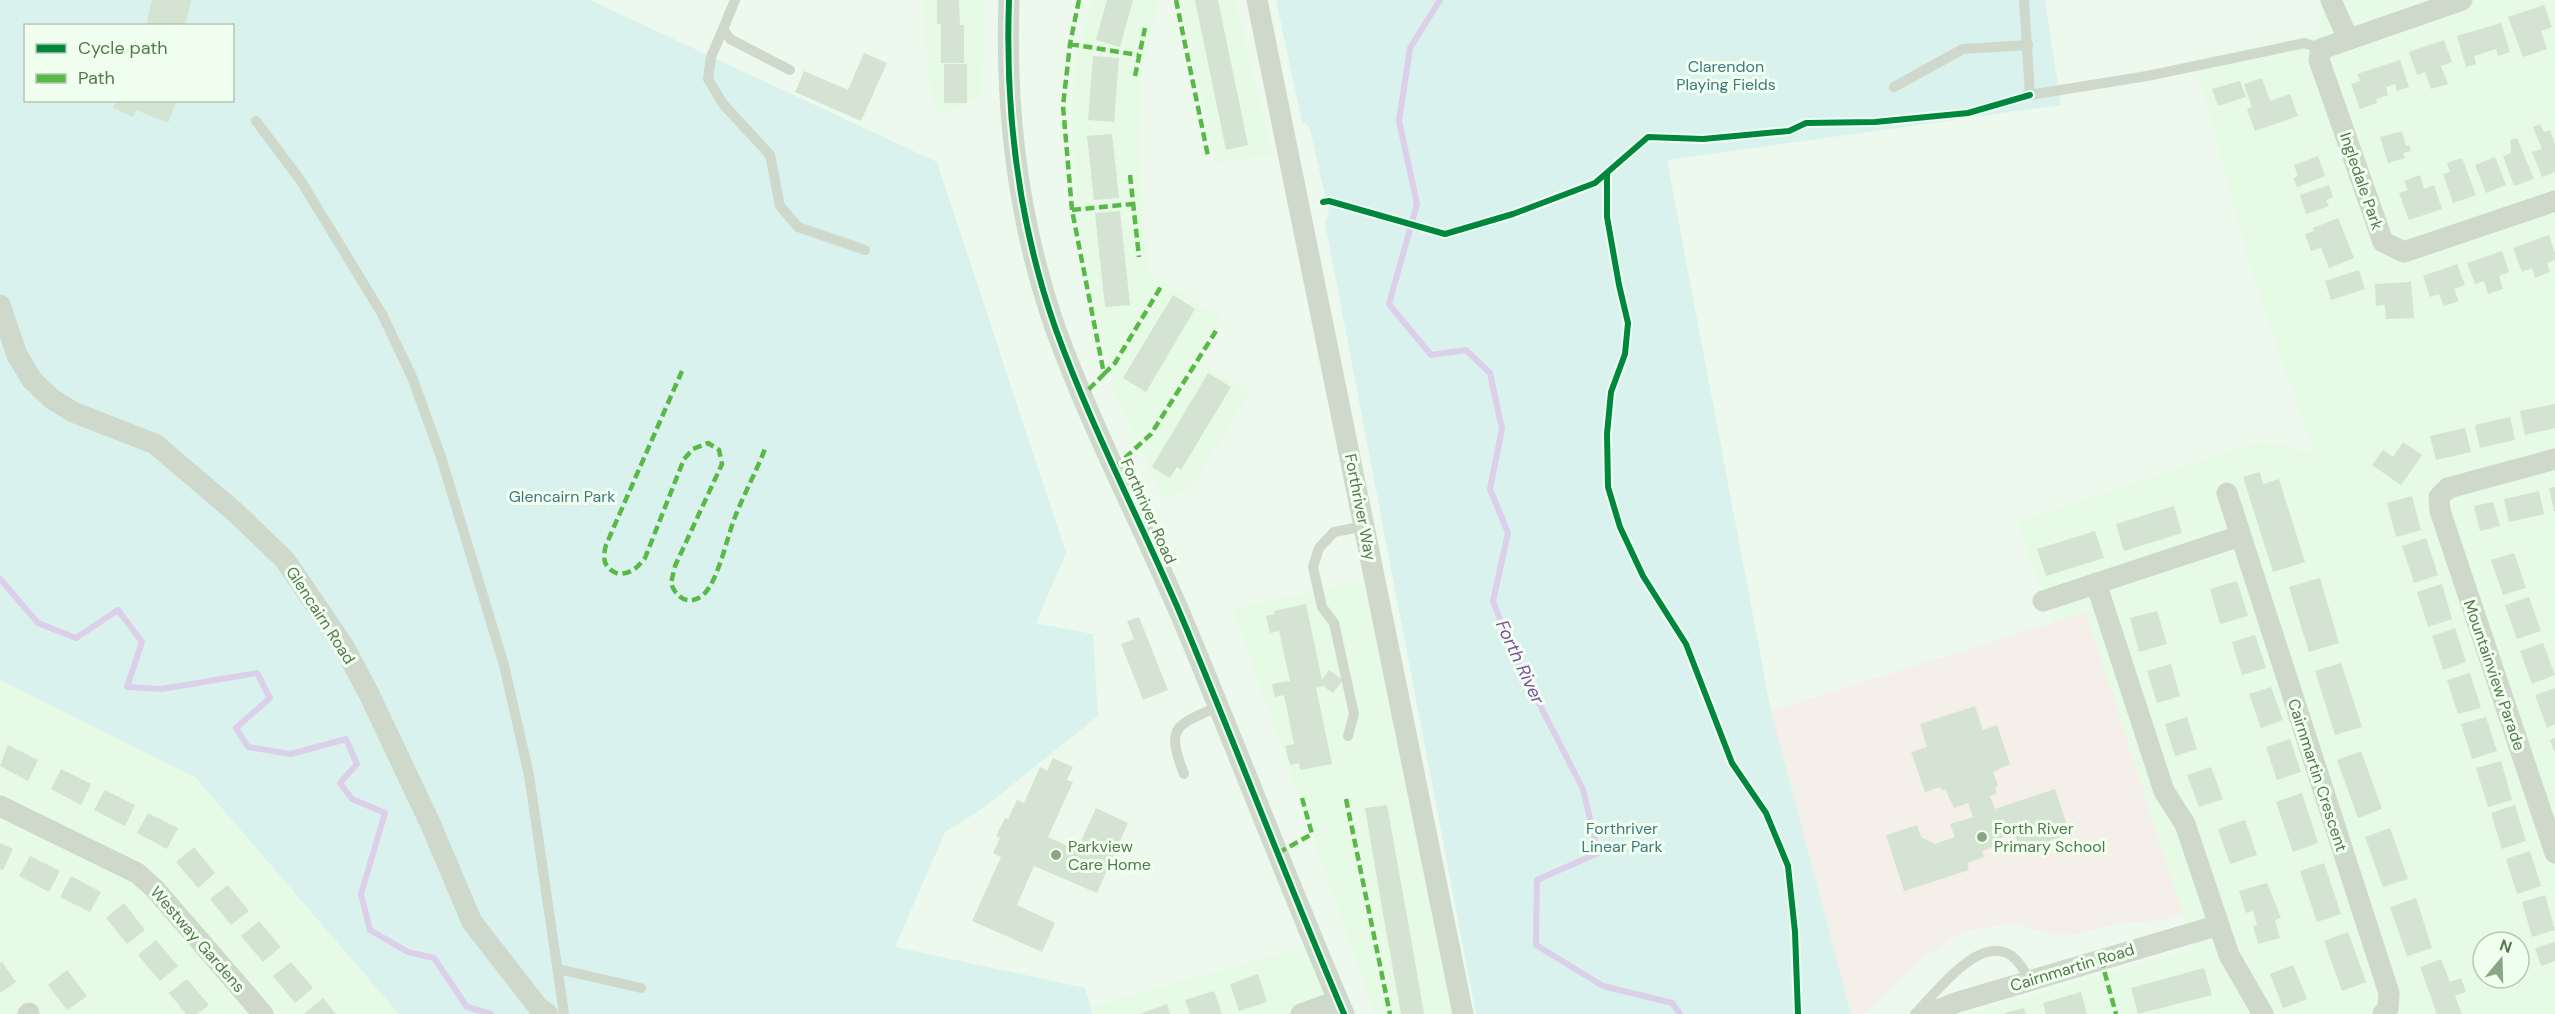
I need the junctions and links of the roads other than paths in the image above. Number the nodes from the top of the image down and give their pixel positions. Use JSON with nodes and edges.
{"nodes":[{"id":1,"x":735,"y":0,"type":"edge"},
{"id":2,"x":1009,"y":0,"type":"edge"},
{"id":3,"x":1257,"y":0,"type":"edge"},
{"id":4,"x":2024,"y":0,"type":"edge"},
{"id":5,"x":2331,"y":0,"type":"edge"},
{"id":6,"x":2462,"y":0,"type":"edge"},
{"id":7,"x":723,"y":29,"type":"junction"},
{"id":8,"x":2348,"y":39,"type":"junction"},
{"id":9,"x":2028,"y":45,"type":"junction"},
{"id":10,"x":2321,"y":49,"type":"junction"},
{"id":11,"x":790,"y":70,"type":"dead end"},
{"id":12,"x":1894,"y":87,"type":"dead end"},
{"id":13,"x":256,"y":121,"type":"dead end"},
{"id":14,"x":2555,"y":201,"type":"edge"},
{"id":15,"x":865,"y":250,"type":"dead end"},
{"id":16,"x":0,"y":306,"type":"edge"},
{"id":17,"x":2555,"y":459,"type":"edge"},
{"id":18,"x":2227,"y":493,"type":"dead end"},
{"id":19,"x":1365,"y":526,"type":"junction"},
{"id":20,"x":2240,"y":536,"type":"junction"},
{"id":21,"x":2096,"y":583,"type":"junction"},
{"id":22,"x":2043,"y":600,"type":"dead end"},
{"id":23,"x":1219,"y":706,"type":"junction"},
{"id":24,"x":1348,"y":736,"type":"dead end"},
{"id":25,"x":1184,"y":774,"type":"dead end"},
{"id":26,"x":0,"y":806,"type":"edge"},
{"id":27,"x":2555,"y":853,"type":"edge"},
{"id":28,"x":2219,"y":925,"type":"junction"},
{"id":29,"x":558,"y":969,"type":"junction"},
{"id":30,"x":2029,"y":981,"type":"junction"},
{"id":31,"x":641,"y":988,"type":"dead end"},
{"id":32,"x":1341,"y":1007,"type":"edge"},
{"id":33,"x":262,"y":1014,"type":"edge"},
{"id":34,"x":548,"y":1014,"type":"edge"},
{"id":35,"x":564,"y":1014,"type":"edge"},
{"id":36,"x":1301,"y":1014,"type":"edge"},
{"id":37,"x":1463,"y":1014,"type":"edge"},
{"id":38,"x":1914,"y":1014,"type":"edge"},
{"id":39,"x":1927,"y":1014,"type":"edge"},
{"id":40,"x":2263,"y":1014,"type":"edge"},
{"id":41,"x":2384,"y":1014,"type":"edge"}],
"edges":[{"from":1,"to":7,"type":"lane"},
{"from":2,"to":23,"type":"street","name":"Forthriver Road"},
{"from":3,"to":19,"type":"street","name":"Forthriver Way"},
{"from":4,"to":9,"type":"lane"},
{"from":5,"to":8,"type":"street"},
{"from":6,"to":8,"type":"street"},
{"from":7,"to":11,"type":"lane"},
{"from":7,"to":15,"type":"lane"},
{"from":8,"to":10,"type":"street"},
{"from":9,"to":10,"type":"lane"},
{"from":9,"to":12,"type":"lane"},
{"from":10,"to":14,"type":"street","name":"Ingledale Park"},
{"from":13,"to":29,"type":"lane"},
{"from":16,"to":34,"type":"street","name":"Glencairn Road"},
{"from":17,"to":27,"type":"street","name":"Mountainview Parade"},
{"from":18,"to":20,"type":"street","name":"Cairnmartin Crescent"},
{"from":19,"to":24,"type":"lane"},
{"from":19,"to":37,"type":"street","name":"Forthriver Way"},
{"from":20,"to":21,"type":"street"},
{"from":20,"to":41,"type":"street","name":"Cairnmartin Crescent"},
{"from":21,"to":22,"type":"street"},
{"from":21,"to":28,"type":"street"},
{"from":23,"to":25,"type":"lane"},
{"from":23,"to":32,"type":"street","name":"Forthriver Road"},
{"from":26,"to":33,"type":"street","name":"Westway Gardens"},
{"from":28,"to":30,"type":"street","name":"Cairnmartin Road"},
{"from":28,"to":40,"type":"street"},
{"from":29,"to":31,"type":"lane"},
{"from":29,"to":35,"type":"lane"},
{"from":30,"to":38,"type":"lane"},
{"from":30,"to":39,"type":"street","name":"Cairnmartin Road"},
{"from":32,"to":36,"type":"street"}]}
